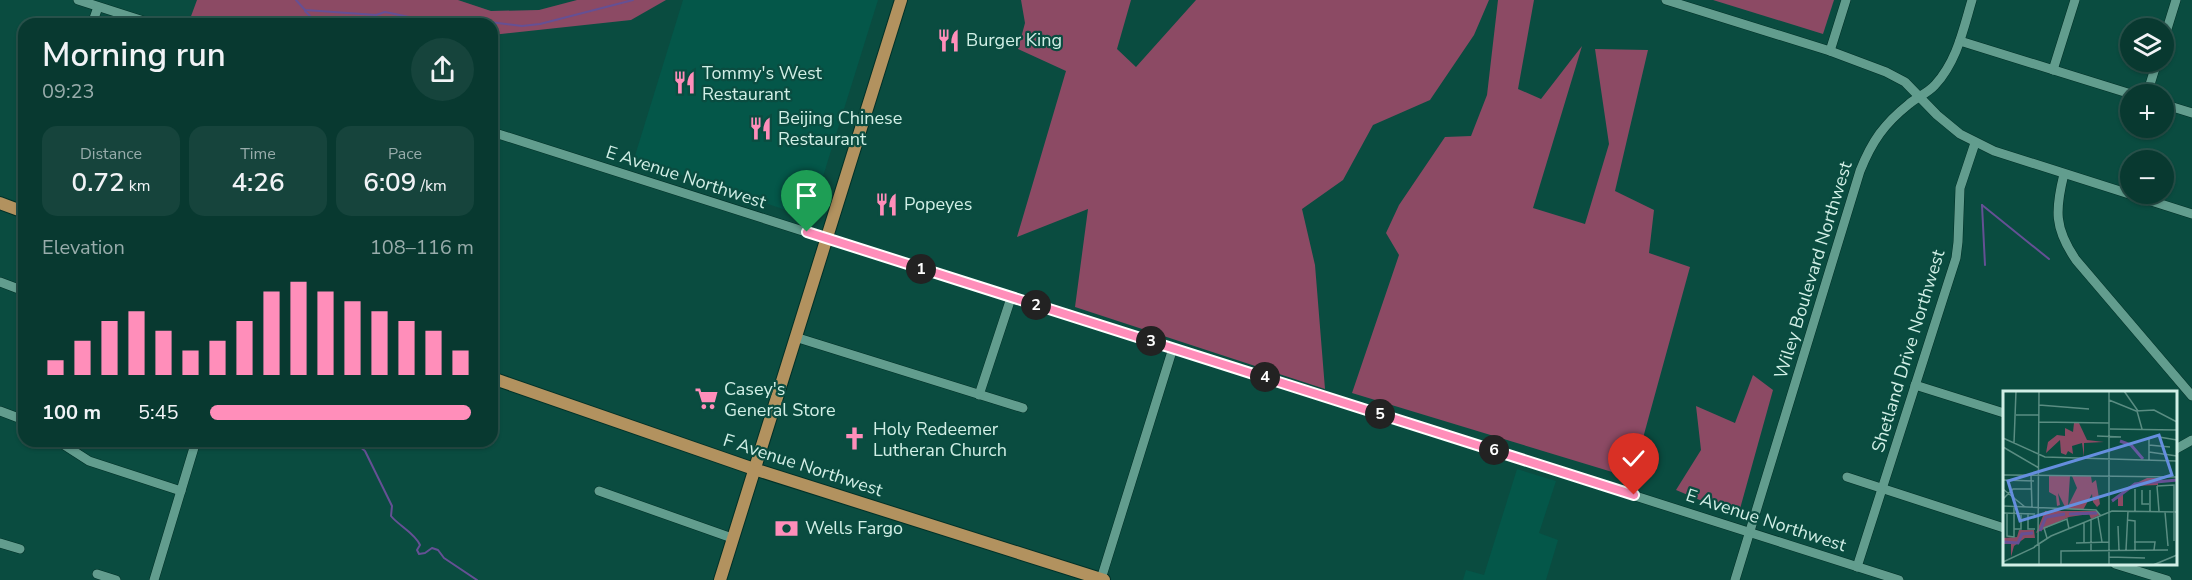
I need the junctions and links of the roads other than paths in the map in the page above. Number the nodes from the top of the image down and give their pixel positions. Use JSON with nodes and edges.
{"nodes":[{"id":1,"x":78,"y":0,"type":"edge"},
{"id":2,"x":901,"y":0,"type":"edge"},
{"id":3,"x":1666,"y":0,"type":"edge"},
{"id":4,"x":1846,"y":0,"type":"edge"},
{"id":5,"x":1972,"y":0,"type":"edge"},
{"id":6,"x":2075,"y":0,"type":"edge"},
{"id":7,"x":2176,"y":0,"type":"edge"},
{"id":8,"x":98,"y":7,"type":"junction"},
{"id":9,"x":94,"y":18,"type":"edge"},
{"id":10,"x":134,"y":18,"type":"edge"},
{"id":11,"x":2170,"y":18,"type":"edge"},
{"id":12,"x":1960,"y":40,"type":"junction"},
{"id":13,"x":1830,"y":51,"type":"junction"},
{"id":14,"x":2053,"y":70,"type":"junction"},
{"id":15,"x":2120,"y":91,"type":"edge"},
{"id":16,"x":1921,"y":96,"type":"junction"},
{"id":17,"x":2174,"y":108,"type":"edge"},
{"id":18,"x":2192,"y":114,"type":"edge"},
{"id":19,"x":498,"y":134,"type":"edge"},
{"id":20,"x":1975,"y":143,"type":"junction"},
{"id":21,"x":2064,"y":174,"type":"junction"},
{"id":22,"x":0,"y":203,"type":"edge"},
{"id":23,"x":18,"y":206,"type":"edge"},
{"id":24,"x":2192,"y":214,"type":"edge"},
{"id":25,"x":826,"y":238,"type":"junction"},
{"id":26,"x":0,"y":282,"type":"edge"},
{"id":27,"x":18,"y":289,"type":"edge"},
{"id":28,"x":1011,"y":297,"type":"junction"},
{"id":29,"x":795,"y":337,"type":"junction"},
{"id":30,"x":1173,"y":348,"type":"junction"},
{"id":31,"x":498,"y":380,"type":"edge"},
{"id":32,"x":1915,"y":385,"type":"junction"},
{"id":33,"x":979,"y":394,"type":"junction"},
{"id":34,"x":2192,"y":396,"type":"edge"},
{"id":35,"x":1023,"y":408,"type":"dead end"},
{"id":36,"x":0,"y":411,"type":"edge"},
{"id":37,"x":2003,"y":413,"type":"edge"},
{"id":38,"x":18,"y":418,"type":"edge"},
{"id":39,"x":2192,"y":440,"type":"edge"},
{"id":40,"x":67,"y":447,"type":"edge"},
{"id":41,"x":194,"y":447,"type":"edge"},
{"id":42,"x":2177,"y":448,"type":"edge"},
{"id":43,"x":754,"y":469,"type":"junction"},
{"id":44,"x":1846,"y":477,"type":"dead end"},
{"id":45,"x":1882,"y":489,"type":"junction"},
{"id":46,"x":181,"y":491,"type":"junction"},
{"id":47,"x":599,"y":491,"type":"dead end"},
{"id":48,"x":2003,"y":528,"type":"edge"},
{"id":49,"x":1749,"y":532,"type":"junction"},
{"id":50,"x":732,"y":538,"type":"junction"},
{"id":51,"x":0,"y":543,"type":"edge"},
{"id":52,"x":20,"y":549,"type":"dead end"},
{"id":53,"x":2118,"y":565,"type":"edge"},
{"id":54,"x":1857,"y":567,"type":"junction"},
{"id":55,"x":97,"y":574,"type":"dead end"},
{"id":56,"x":116,"y":580,"type":"edge"},
{"id":57,"x":154,"y":580,"type":"edge"},
{"id":58,"x":720,"y":580,"type":"edge"},
{"id":59,"x":1103,"y":580,"type":"edge"},
{"id":60,"x":1735,"y":580,"type":"edge"},
{"id":61,"x":1899,"y":580,"type":"edge"},
{"id":62,"x":2167,"y":580,"type":"edge"}],
"edges":[{"from":1,"to":8,"type":"street"},
{"from":2,"to":25,"type":"main road"},
{"from":3,"to":13,"type":"street"},
{"from":4,"to":13,"type":"street"},
{"from":5,"to":12,"type":"street","name":"Wiley Boulevard Northwest"},
{"from":6,"to":14,"type":"street"},
{"from":7,"to":11,"type":"street"},
{"from":8,"to":9,"type":"street"},
{"from":8,"to":10,"type":"street"},
{"from":12,"to":14,"type":"street"},
{"from":12,"to":16,"type":"street","name":"Wiley Boulevard Northwest"},
{"from":13,"to":16,"type":"street"},
{"from":14,"to":15,"type":"street"},
{"from":16,"to":20,"type":"street"},
{"from":16,"to":49,"type":"street","name":"Wiley Boulevard Northwest"},
{"from":17,"to":18,"type":"street"},
{"from":19,"to":25,"type":"street","name":"E Avenue Northwest"},
{"from":20,"to":21,"type":"street"},
{"from":20,"to":32,"type":"street","name":"Shetland Drive Northwest"},
{"from":21,"to":24,"type":"street"},
{"from":21,"to":34,"type":"street"},
{"from":22,"to":23,"type":"main road"},
{"from":25,"to":28,"type":"street","name":"E Avenue Northwest"},
{"from":25,"to":29,"type":"main road"},
{"from":26,"to":27,"type":"street"},
{"from":28,"to":30,"type":"street","name":"E Avenue Northwest"},
{"from":28,"to":33,"type":"street"},
{"from":29,"to":33,"type":"street"},
{"from":29,"to":43,"type":"main road"},
{"from":30,"to":49,"type":"street","name":"E Avenue Northwest"},
{"from":30,"to":59,"type":"street"},
{"from":31,"to":43,"type":"main road","name":"F Avenue Northwest"},
{"from":32,"to":37,"type":"street"},
{"from":32,"to":45,"type":"street","name":"Shetland Drive Northwest"},
{"from":33,"to":35,"type":"street"},
{"from":36,"to":38,"type":"street"},
{"from":39,"to":42,"type":"street"},
{"from":40,"to":46,"type":"street"},
{"from":41,"to":46,"type":"street"},
{"from":43,"to":50,"type":"main road"},
{"from":43,"to":59,"type":"main road","name":"F Avenue Northwest"},
{"from":44,"to":45,"type":"street"},
{"from":45,"to":48,"type":"street"},
{"from":45,"to":54,"type":"street","name":"Shetland Drive Northwest"},
{"from":46,"to":57,"type":"street"},
{"from":47,"to":50,"type":"street"},
{"from":49,"to":54,"type":"street","name":"E Avenue Northwest"},
{"from":49,"to":60,"type":"street","name":"Wiley Boulevard Northwest"},
{"from":50,"to":58,"type":"main road"},
{"from":51,"to":52,"type":"street"},
{"from":53,"to":62,"type":"street"},
{"from":54,"to":61,"type":"street","name":"E Avenue Northwest"},
{"from":55,"to":56,"type":"street"}]}
